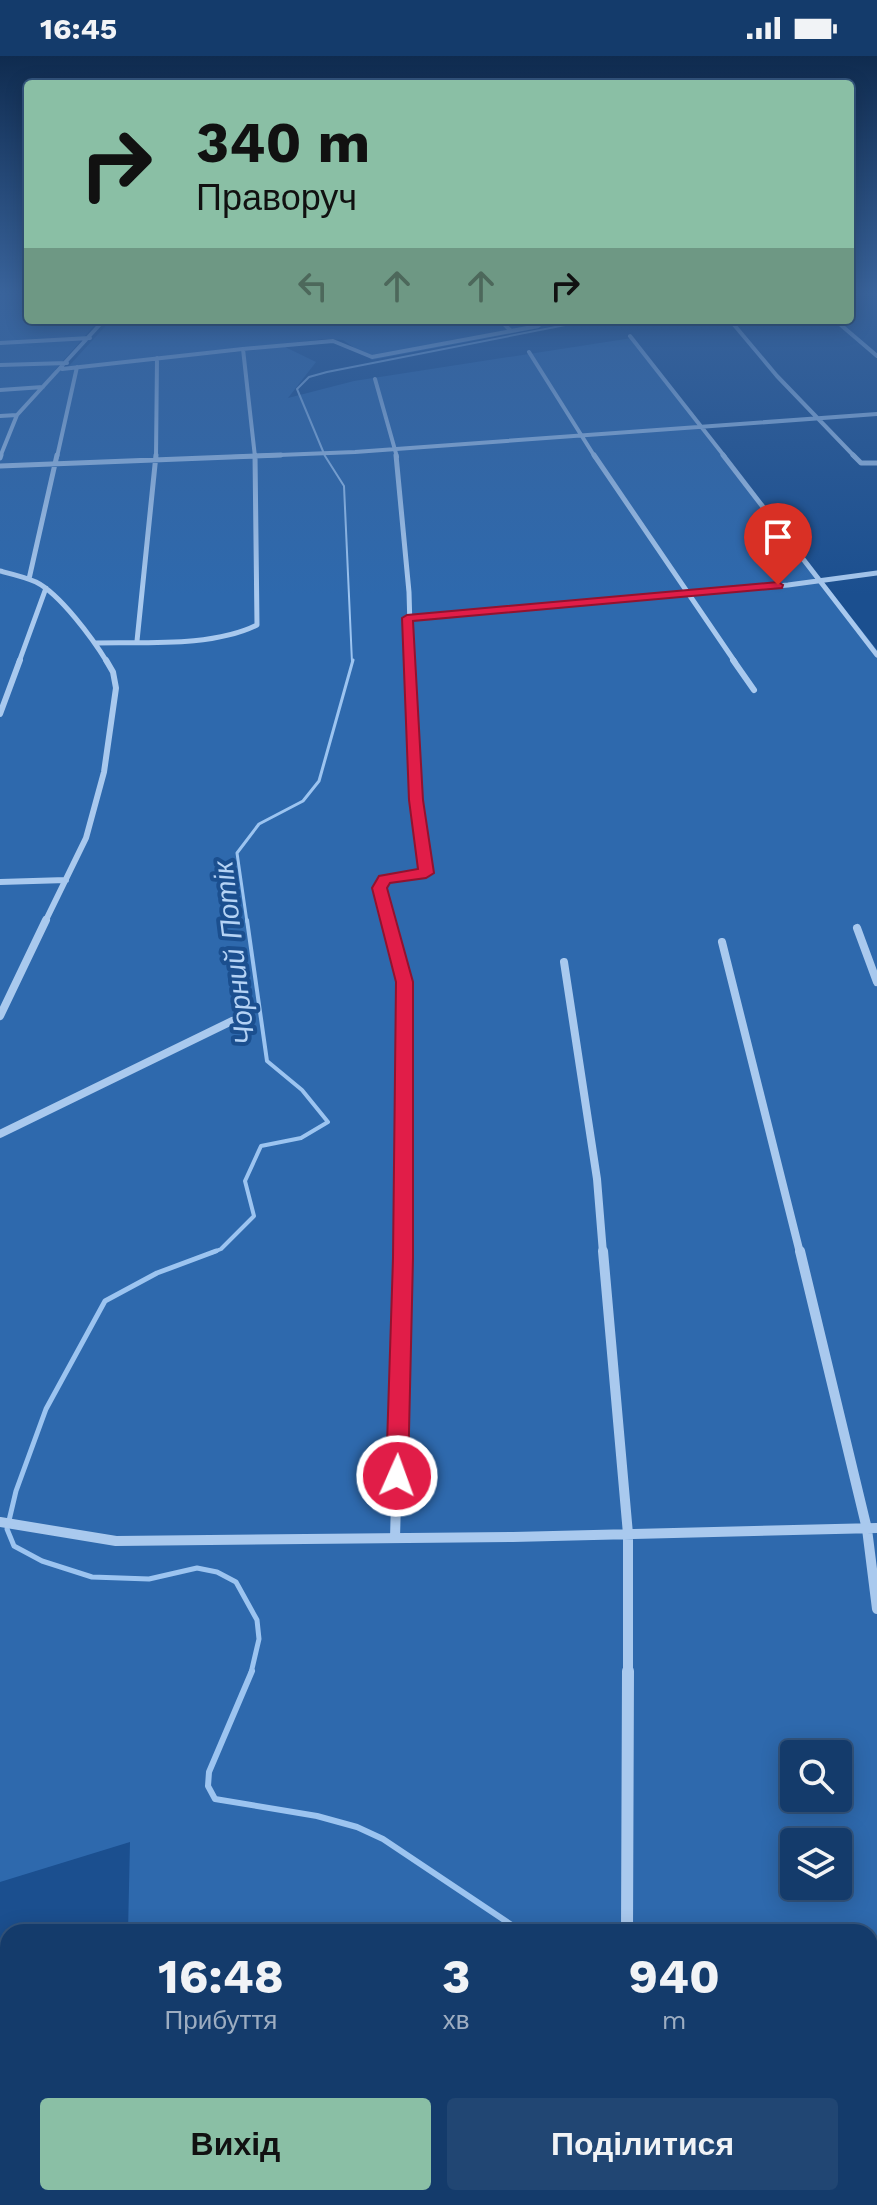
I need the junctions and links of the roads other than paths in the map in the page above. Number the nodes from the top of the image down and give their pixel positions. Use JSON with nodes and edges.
{"nodes":[{"id":1,"x":35,"y":395,"type":"edge"},
{"id":2,"x":71,"y":395,"type":"edge"},
{"id":3,"x":157,"y":395,"type":"edge"},
{"id":4,"x":248,"y":395,"type":"edge"},
{"id":5,"x":380,"y":395,"type":"edge"},
{"id":6,"x":556,"y":395,"type":"edge"},
{"id":7,"x":677,"y":395,"type":"edge"},
{"id":8,"x":796,"y":395,"type":"edge"},
{"id":9,"x":877,"y":414,"type":"edge"},
{"id":10,"x":17,"y":415,"type":"junction"},
{"id":11,"x":0,"y":416,"type":"edge"},
{"id":12,"x":819,"y":418,"type":"junction"},
{"id":13,"x":698,"y":426,"type":"junction"},
{"id":14,"x":581,"y":435,"type":"junction"},
{"id":15,"x":396,"y":450,"type":"junction"},
{"id":16,"x":255,"y":456,"type":"junction"},
{"id":17,"x":0,"y":458,"type":"edge"},
{"id":18,"x":156,"y":460,"type":"junction"},
{"id":19,"x":877,"y":463,"type":"edge"},
{"id":20,"x":56,"y":464,"type":"junction"},
{"id":21,"x":0,"y":466,"type":"edge"},
{"id":22,"x":0,"y":571,"type":"edge"},
{"id":23,"x":877,"y":573,"type":"edge"},
{"id":24,"x":820,"y":578,"type":"junction"},
{"id":25,"x":29,"y":579,"type":"junction"},
{"id":26,"x":46,"y":588,"type":"junction"},
{"id":27,"x":687,"y":593,"type":"junction"},
{"id":28,"x":407,"y":618,"type":"junction"},
{"id":29,"x":137,"y":641,"type":"junction"},
{"id":30,"x":96,"y":643,"type":"junction"},
{"id":31,"x":877,"y":655,"type":"edge"},
{"id":32,"x":754,"y":690,"type":"dead end"},
{"id":33,"x":0,"y":714,"type":"edge"},
{"id":34,"x":66,"y":880,"type":"junction"},
{"id":35,"x":0,"y":882,"type":"edge"},
{"id":36,"x":857,"y":928,"type":"dead end"},
{"id":37,"x":722,"y":942,"type":"dead end"},
{"id":38,"x":564,"y":962,"type":"dead end"},
{"id":39,"x":877,"y":982,"type":"edge"},
{"id":40,"x":0,"y":1016,"type":"edge"},
{"id":41,"x":232,"y":1021,"type":"dead end"},
{"id":42,"x":0,"y":1134,"type":"edge"},
{"id":43,"x":0,"y":1522,"type":"edge"},
{"id":44,"x":872,"y":1528,"type":"edge"},
{"id":45,"x":628,"y":1534,"type":"junction"},
{"id":46,"x":395,"y":1538,"type":"junction"},
{"id":47,"x":877,"y":1609,"type":"edge"},
{"id":48,"x":627,"y":1924,"type":"edge"}],
"edges":[{"from":1,"to":10,"type":"street"},
{"from":2,"to":20,"type":"street"},
{"from":3,"to":18,"type":"street"},
{"from":4,"to":16,"type":"street"},
{"from":5,"to":15,"type":"street"},
{"from":6,"to":14,"type":"street"},
{"from":7,"to":13,"type":"street"},
{"from":8,"to":12,"type":"street"},
{"from":9,"to":12,"type":"street"},
{"from":10,"to":11,"type":"street"},
{"from":10,"to":17,"type":"street"},
{"from":12,"to":13,"type":"street"},
{"from":12,"to":19,"type":"street"},
{"from":13,"to":14,"type":"street"},
{"from":13,"to":24,"type":"street"},
{"from":14,"to":15,"type":"street"},
{"from":14,"to":27,"type":"street"},
{"from":15,"to":16,"type":"street"},
{"from":15,"to":28,"type":"street"},
{"from":16,"to":18,"type":"street"},
{"from":16,"to":29,"type":"street"},
{"from":18,"to":20,"type":"street"},
{"from":18,"to":29,"type":"street"},
{"from":20,"to":21,"type":"street"},
{"from":20,"to":25,"type":"street"},
{"from":22,"to":25,"type":"street"},
{"from":23,"to":24,"type":"street"},
{"from":24,"to":27,"type":"street"},
{"from":24,"to":31,"type":"street"},
{"from":25,"to":26,"type":"street"},
{"from":26,"to":30,"type":"street"},
{"from":26,"to":33,"type":"street"},
{"from":27,"to":28,"type":"street"},
{"from":27,"to":32,"type":"street"},
{"from":28,"to":46,"type":"street"},
{"from":29,"to":30,"type":"street"},
{"from":30,"to":34,"type":"street"},
{"from":34,"to":35,"type":"street"},
{"from":34,"to":40,"type":"street"},
{"from":36,"to":39,"type":"street"},
{"from":37,"to":44,"type":"street"},
{"from":38,"to":45,"type":"street"},
{"from":41,"to":42,"type":"street"},
{"from":43,"to":46,"type":"street"},
{"from":44,"to":45,"type":"street"},
{"from":44,"to":47,"type":"street"},
{"from":45,"to":46,"type":"street"},
{"from":45,"to":48,"type":"street"}]}
